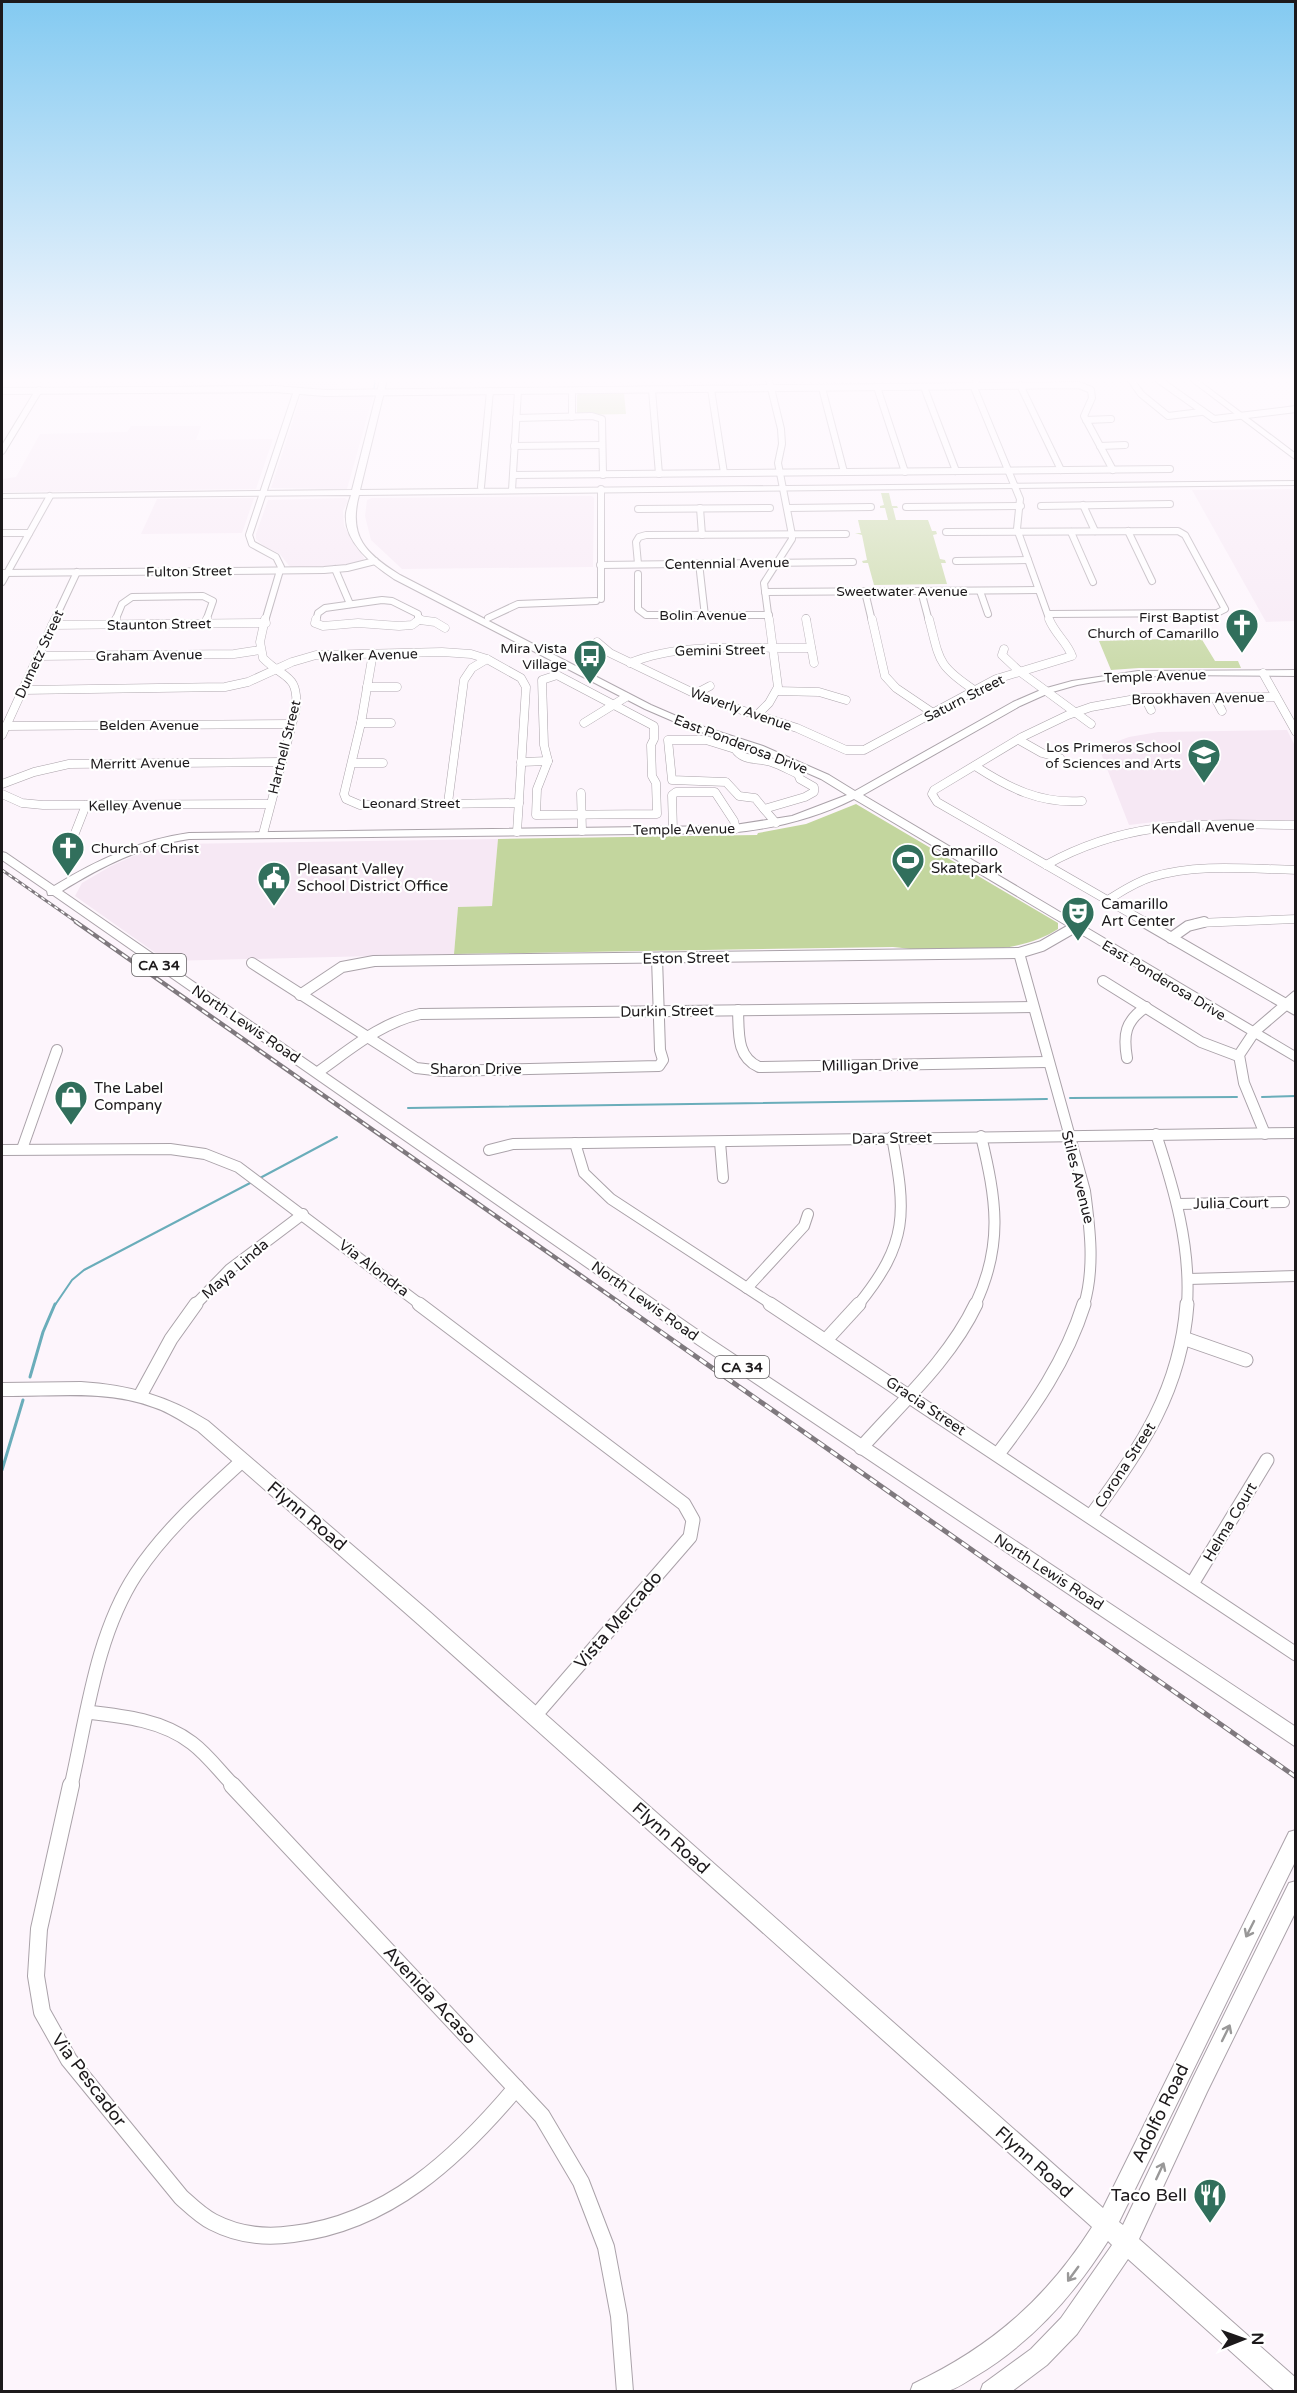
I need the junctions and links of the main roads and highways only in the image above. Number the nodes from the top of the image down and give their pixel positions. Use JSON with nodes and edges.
{"nodes":[{"id":1,"x":448,"y":492,"type":"edge"},
{"id":2,"x":547,"y":492,"type":"edge"},
{"id":3,"x":359,"y":494,"type":"junction"},
{"id":4,"x":2,"y":496,"type":"edge"},
{"id":5,"x":357,"y":538,"type":"junction"},
{"id":6,"x":369,"y":544,"type":"junction"},
{"id":7,"x":1296,"y":673,"type":"edge"},
{"id":8,"x":857,"y":793,"type":"junction"},
{"id":9,"x":2,"y":855,"type":"edge"},
{"id":10,"x":52,"y":892,"type":"junction"},
{"id":11,"x":1256,"y":1030,"type":"junction"},
{"id":12,"x":1296,"y":1050,"type":"edge"},
{"id":13,"x":1296,"y":1058,"type":"edge"},
{"id":14,"x":2,"y":1390,"type":"edge"},
{"id":15,"x":1296,"y":1738,"type":"edge"},
{"id":16,"x":1296,"y":1839,"type":"edge"},
{"id":17,"x":1296,"y":1890,"type":"edge"},
{"id":18,"x":1105,"y":2226,"type":"junction"},
{"id":19,"x":1126,"y":2243,"type":"junction"},
{"id":20,"x":921,"y":2391,"type":"edge"},
{"id":21,"x":991,"y":2391,"type":"edge"},
{"id":22,"x":1294,"y":2391,"type":"edge"}],
"edges":[{"from":1,"to":3,"type":"main road"},
{"from":2,"to":3,"type":"main road"},
{"from":3,"to":4,"type":"main road"},
{"from":3,"to":5,"type":"main road","name":"East Ponderosa Drive"},
{"from":3,"to":6,"type":"main road","name":"East Ponderosa Drive"},
{"from":5,"to":6,"type":"main road"},
{"from":5,"to":8,"type":"main road","name":"East Ponderosa Drive"},
{"from":6,"to":8,"type":"main road","name":"East Ponderosa Drive"},
{"from":7,"to":8,"type":"main road","name":"Temple Avenue"},
{"from":8,"to":10,"type":"main road","name":"Temple Avenue"},
{"from":8,"to":11,"type":"main road","name":"East Ponderosa Drive"},
{"from":9,"to":10,"type":"main road","name":"North Lewis Road","number":"CA 34"},
{"from":10,"to":15,"type":"main road","name":"North Lewis Road","number":"CA 34"},
{"from":11,"to":12,"type":"main road","name":"East Ponderosa Drive"},
{"from":11,"to":13,"type":"main road","name":"East Ponderosa Drive"},
{"from":14,"to":18,"type":"main road","name":"Flynn Road"},
{"from":16,"to":18,"type":"main road","name":"Adolfo Road","one_way":true},
{"from":19,"to":17,"type":"main road","name":"Adolfo Road","one_way":true},
{"from":18,"to":19,"type":"main road","name":"Flynn Road"},
{"from":18,"to":20,"type":"main road","name":"Adolfo Road","one_way":true},
{"from":19,"to":21,"type":"main road","name":"Adolfo Road"},
{"from":19,"to":22,"type":"main road","name":"Flynn Road"}]}
